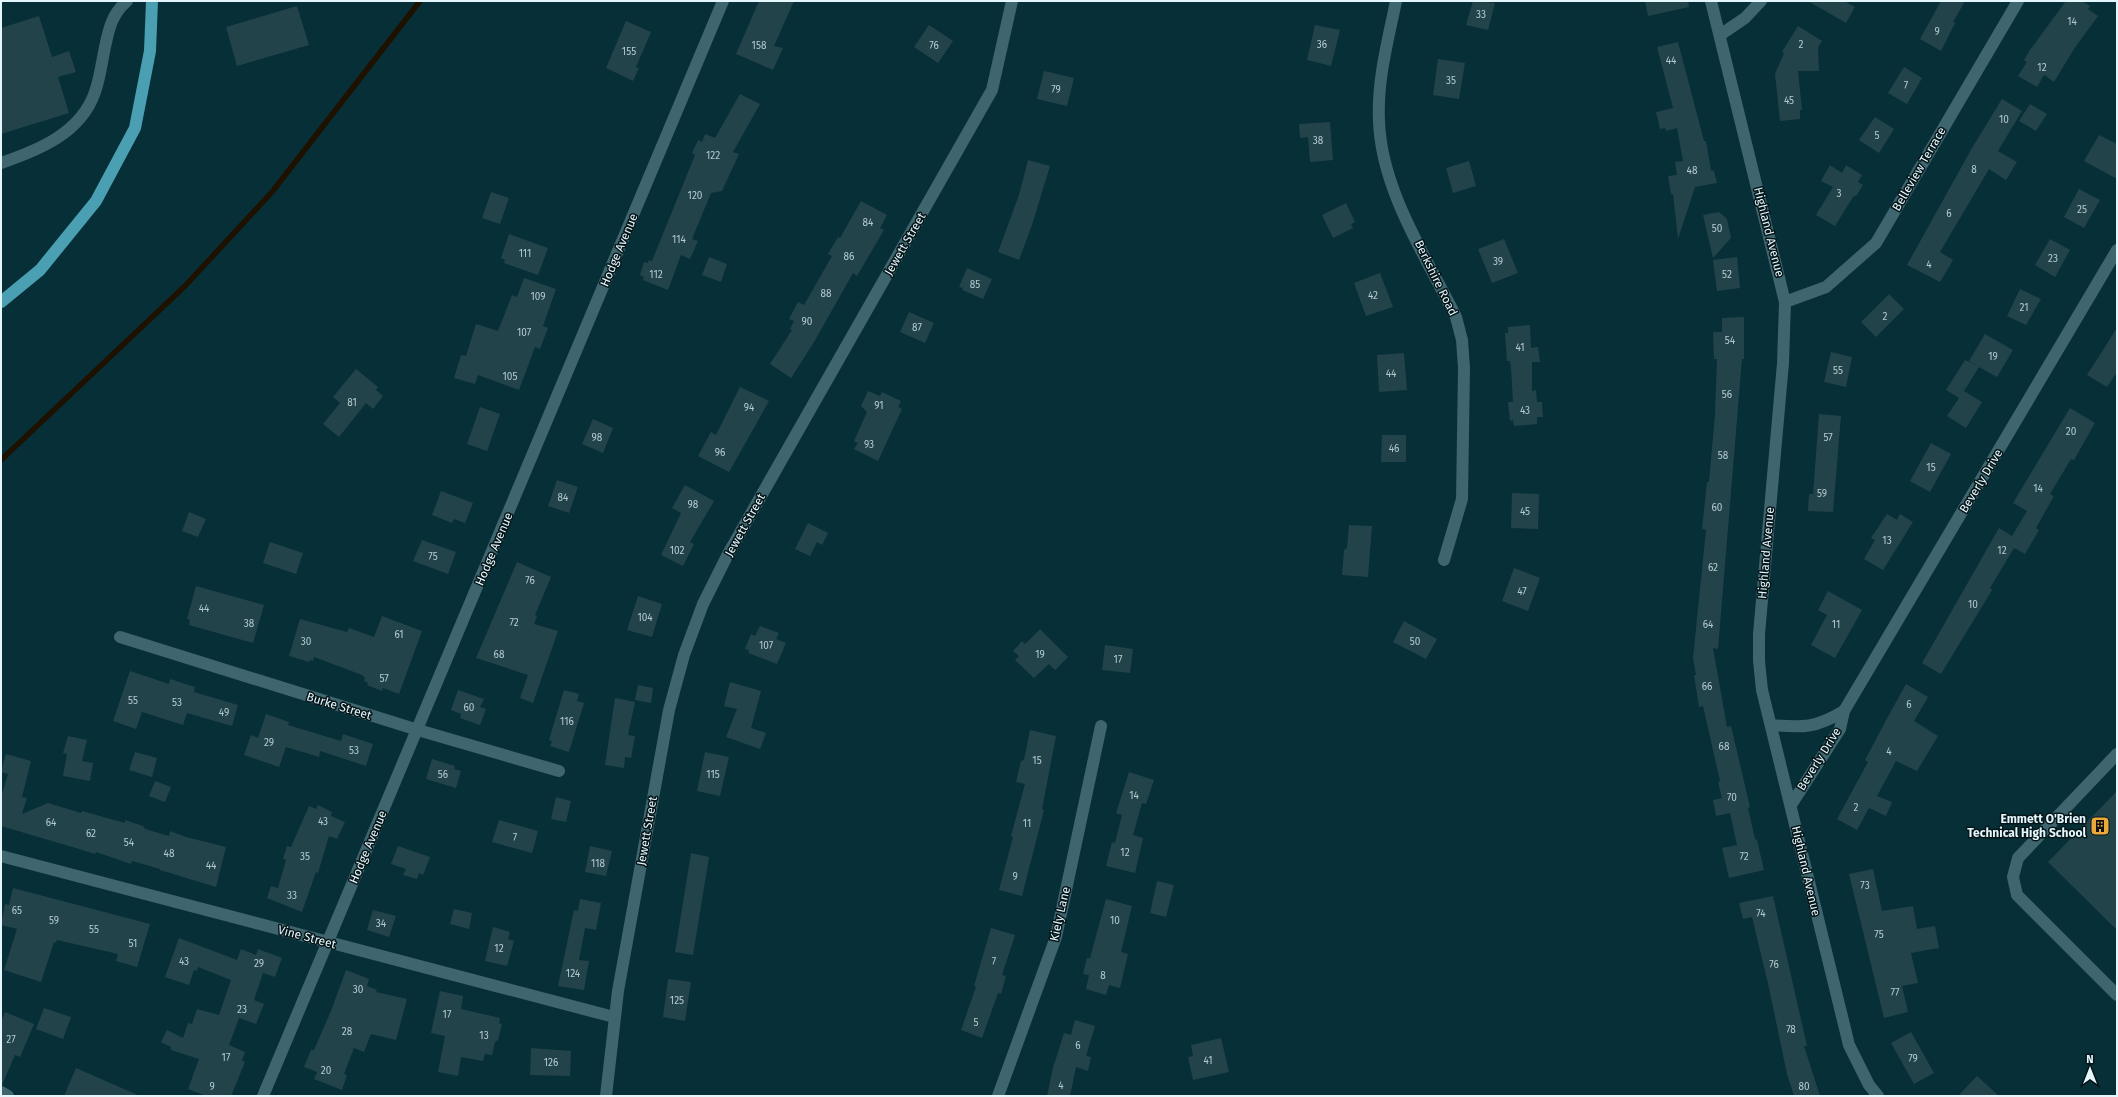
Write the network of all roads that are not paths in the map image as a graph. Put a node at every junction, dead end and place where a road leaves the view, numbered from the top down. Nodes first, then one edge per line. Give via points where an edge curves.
1 (127, 1) edge
2 (152, 1) edge
3 (723, 1) edge
4 (1012, 1) edge
5 (1396, 1) edge
6 (1711, 1) edge
7 (1761, 1) edge
8 (2018, 1) edge
9 (1720, 35) junction
10 (1, 163) edge
11 (2117, 250) edge
12 (1, 302) edge
13 (1785, 302) junction
14 (1444, 560) dead end
15 (120, 637) dead end
16 (1844, 711) junction
17 (1770, 725) junction
18 (1101, 726) dead end
19 (418, 730) junction
20 (2117, 754) edge
21 (559, 771) dead end
22 (1791, 805) junction
23 (1, 856) edge
24 (327, 942) junction
25 (2117, 995) edge
26 (614, 1017) junction
27 (1, 1092) edge
28 (8, 1096) edge
29 (263, 1096) edge
30 (606, 1096) edge
31 (998, 1096) edge
32 (1878, 1096) edge

1 - 10 street via 118,8 111,20 95,92 81,117 60,137 29,153
2 - 12 main road via 150,51 135,128 96,201 40,270
3 - 19 street, Hodge Avenue
4 - 26 street, Jewett Street via 992,90 728,554 703,604 684,655 669,710
5 - 14 street, Berkshire Road via 1380,82 1379,122 1382,146 1389,181 1456,317 1462,340 1462,499
6 - 9 street, Highland Avenue
7 - 9 street via 1745,18
8 - 13 street, Belleview Terrace via 1876,244 1826,287
9 - 13 street, Highland Avenue
11 - 16 street, Beverly Drive
13 - 17 street, Highland Avenue via 1783,363 1759,634 1762,690
15 - 19 street, Burke Street
16 - 17 street, Beverly Drive via 1813,726
16 - 22 street, Beverly Drive via 1840,729
17 - 22 street, Highland Avenue
18 - 31 street, Kiely Lane via 1056,937
19 - 21 street, Burke Street
19 - 24 street, Hodge Avenue
20 - 25 street via 2018,858 2012,877 2017,895
22 - 32 street, Highland Avenue via 1849,1045 1865,1079
23 - 24 street, Vine Street
24 - 26 street, Vine Street
24 - 29 street, Hodge Avenue
26 - 30 street, Jewett Street
27 - 28 street

